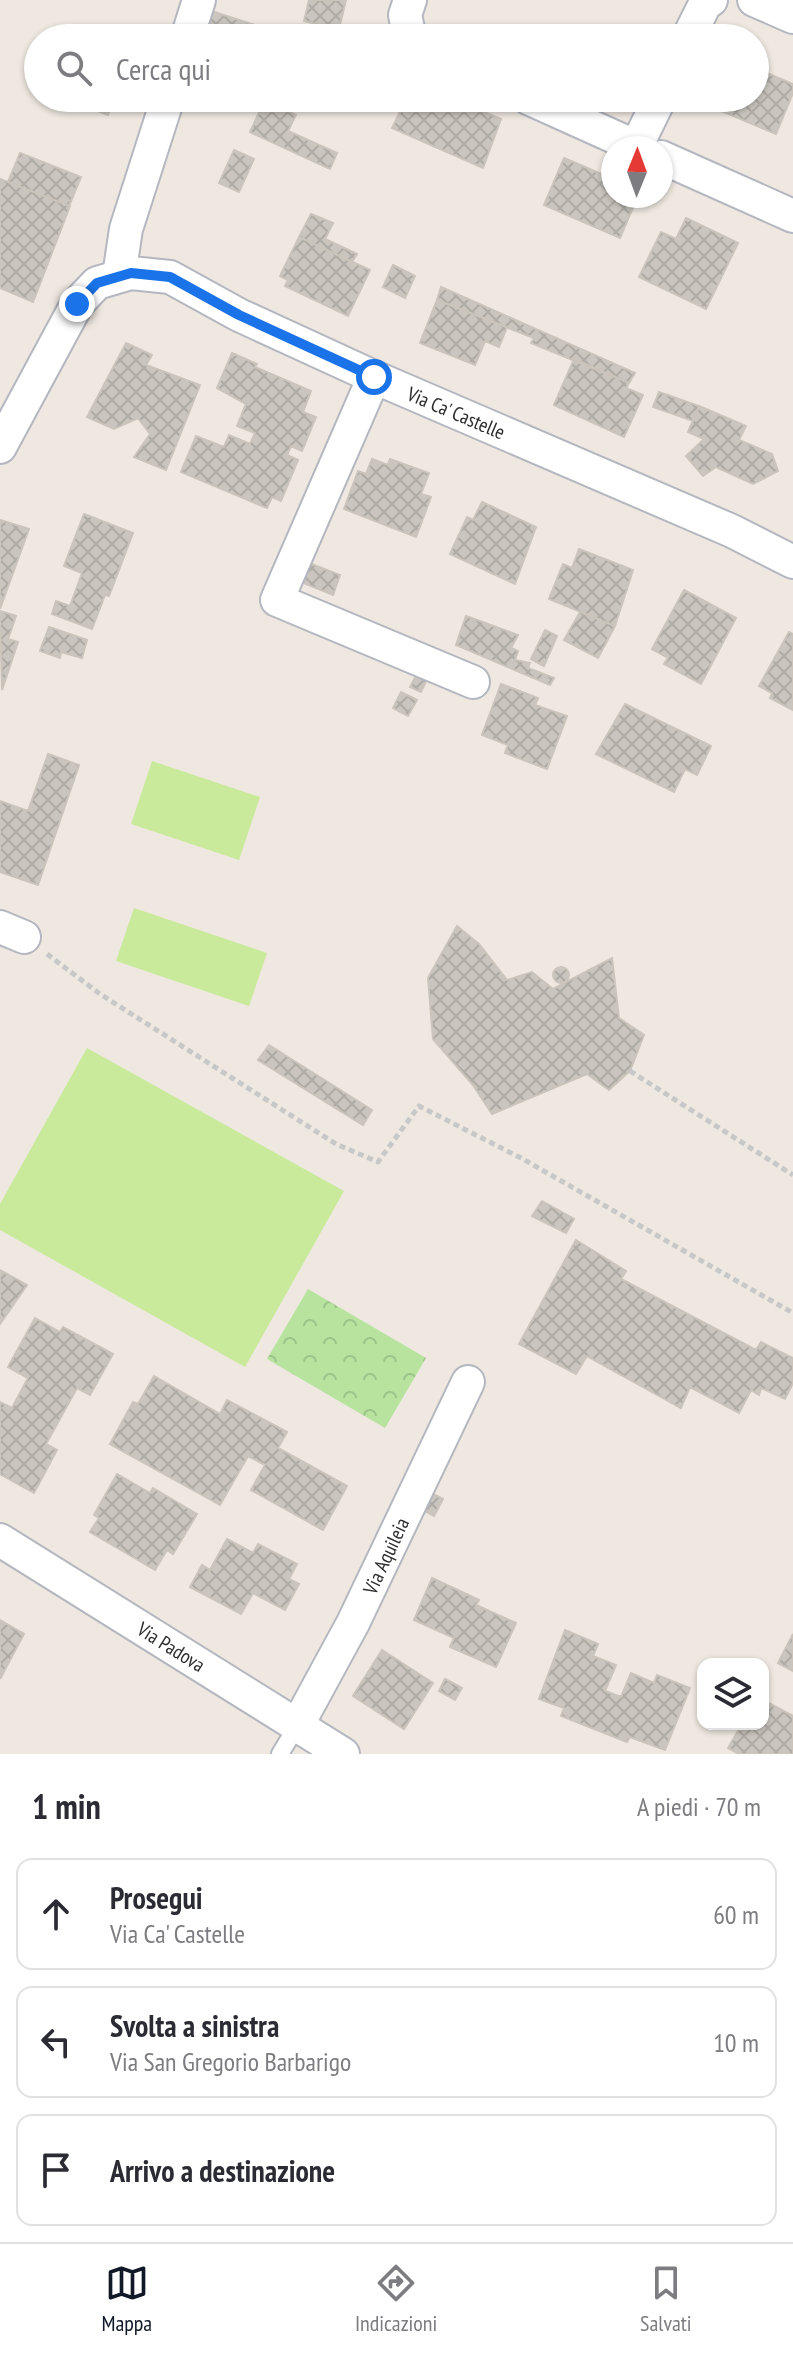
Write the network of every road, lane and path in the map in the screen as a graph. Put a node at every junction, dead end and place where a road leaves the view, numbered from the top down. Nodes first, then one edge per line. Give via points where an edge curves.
1 (199, 0) edge
2 (410, 0) edge
3 (711, 0) edge
4 (754, 0) edge
5 (793, 17) edge
6 (191, 24) edge
7 (407, 24) edge
8 (695, 24) edge
9 (164, 112) edge
10 (559, 112) edge
11 (656, 112) edge
12 (612, 136) edge
13 (649, 136) edge
14 (673, 163) edge
15 (793, 216) edge
16 (119, 276) junction
17 (374, 377) junction
18 (0, 447) edge
19 (793, 562) edge
20 (473, 682) dead end
21 (12, 932) edge
22 (630, 1071) dead end
23 (793, 1175) edge
24 (793, 1313) edge
25 (468, 1382) dead end
26 (0, 1540) edge
27 (297, 1726) junction
28 (280, 1754) edge
29 (343, 1754) edge

1 - 6 street
2 - 7 street
3 - 8 street
4 - 5 street
9 - 16 street via 126,229
10 - 12 street
11 - 13 street
14 - 15 street
16 - 17 street, Via Ca' Castelle via 170,277
16 - 18 street via 97,283 77,304
17 - 19 street, Via Ca' Castelle
17 - 20 street via 277,600
21 - 24 path via 336,1144 378,1162 419,1106
22 - 23 path
25 - 27 street, Via Aquileia via 353,1623
26 - 27 street, Via Padova
27 - 28 lane
27 - 29 street, Via Padova

